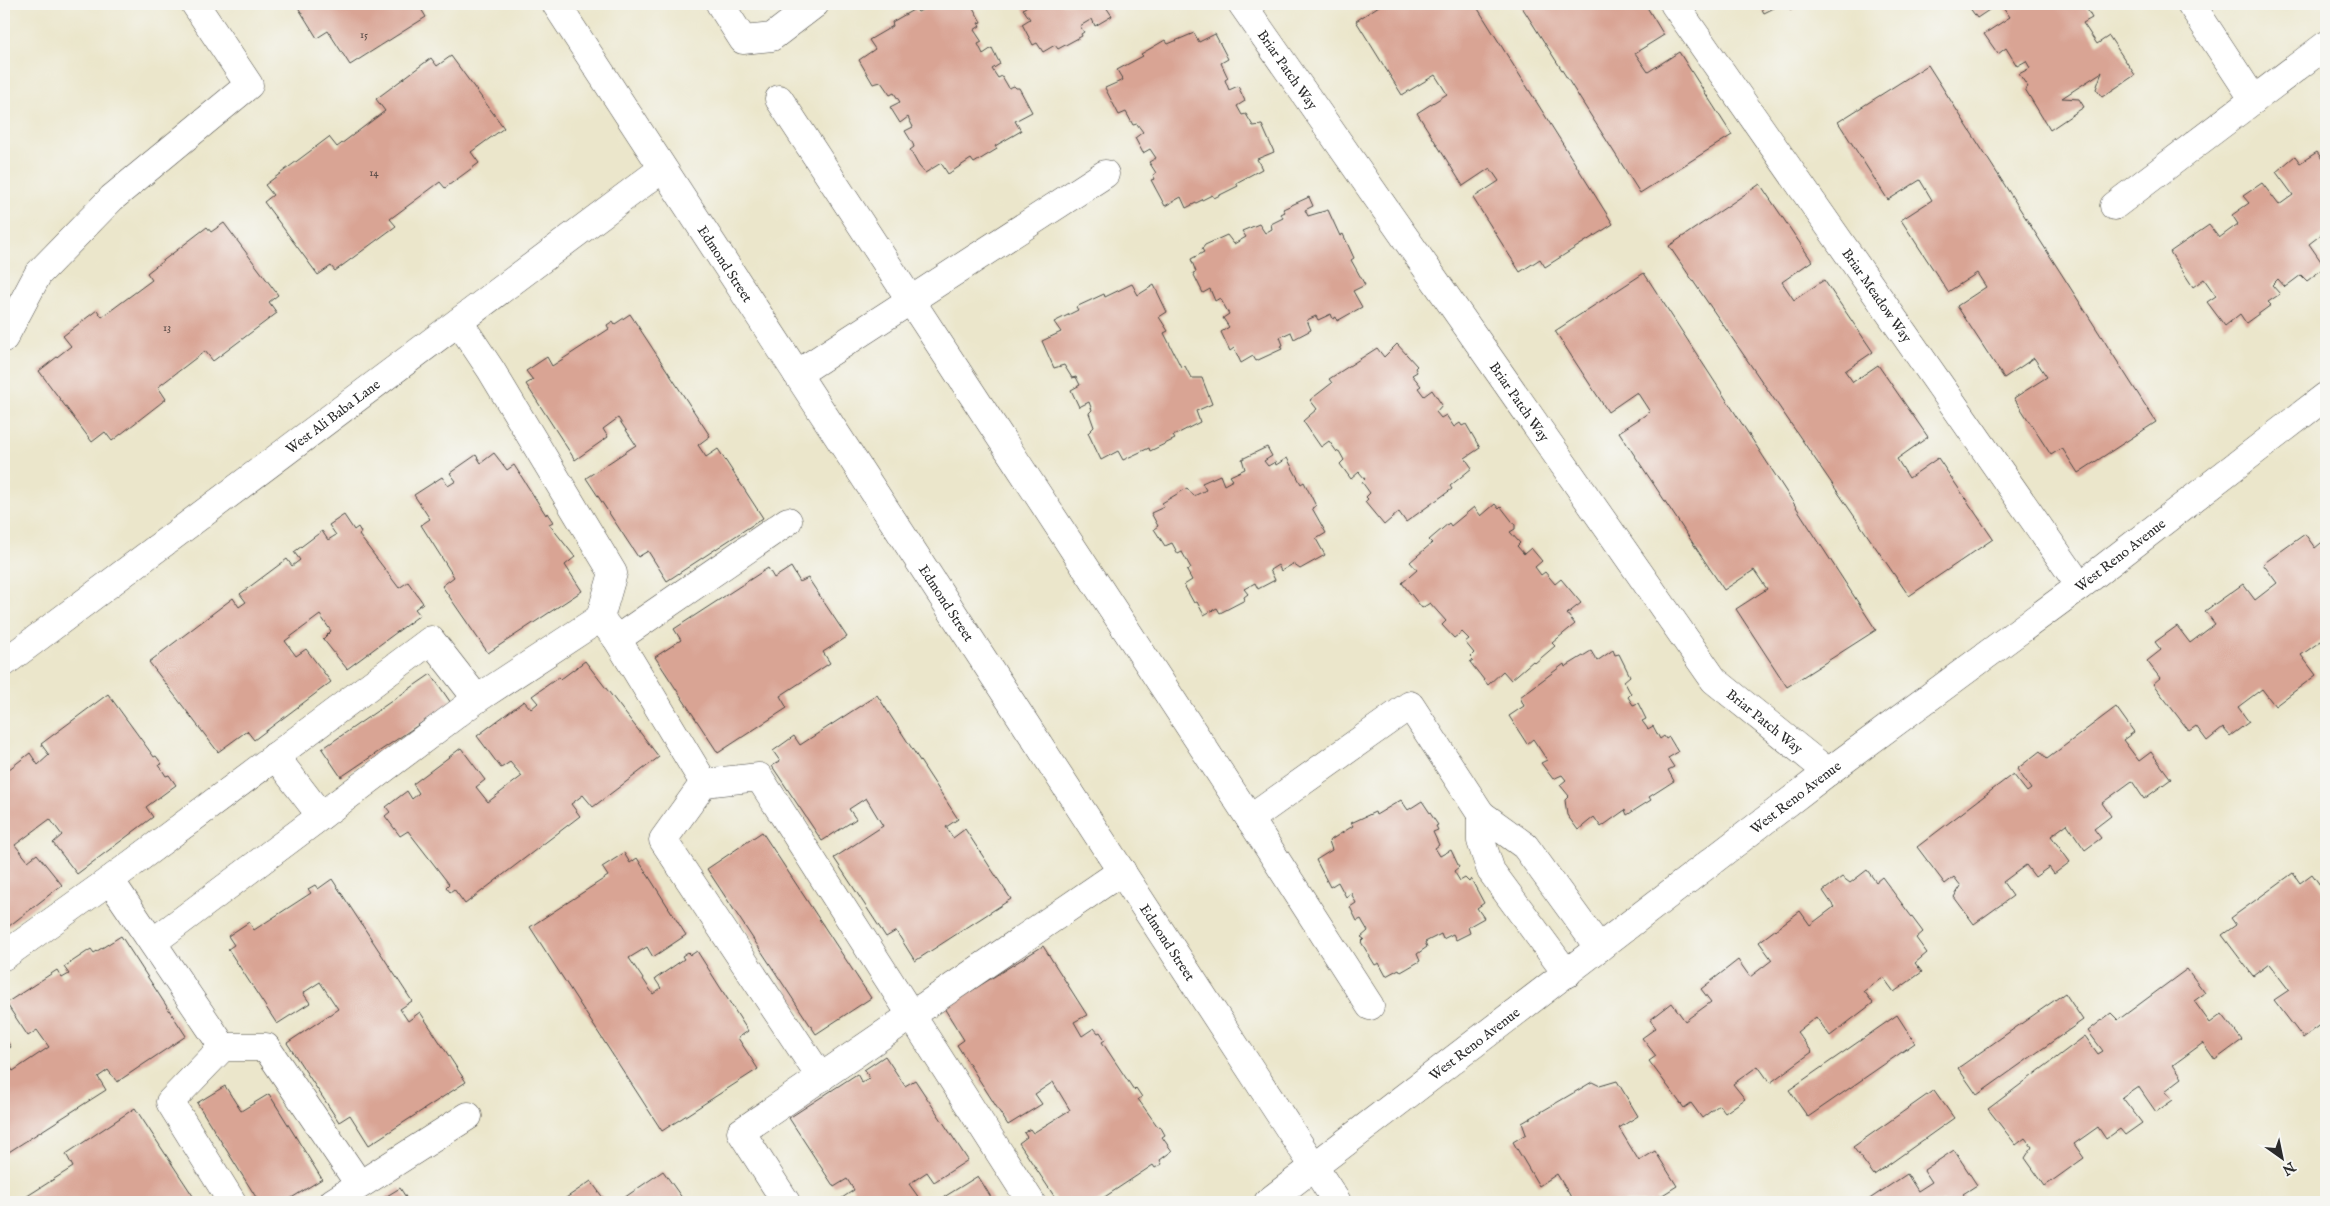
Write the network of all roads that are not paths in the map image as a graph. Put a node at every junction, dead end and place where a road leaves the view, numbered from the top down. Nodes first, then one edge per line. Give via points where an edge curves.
1 (195, 4) edge
2 (556, 4) edge
3 (720, 4) edge
4 (815, 4) edge
5 (1242, 4) edge
6 (1674, 4) edge
7 (2191, 4) edge
8 (2326, 45) edge
9 (779, 99) dead end
10 (2254, 100) junction
11 (662, 169) junction
12 (1105, 174) dead end
13 (2114, 206) dead end
14 (911, 301) junction
15 (459, 322) junction
16 (4, 338) edge
17 (797, 374) junction
18 (2326, 396) edge
19 (788, 521) dead end
20 (2080, 586) junction
21 (600, 618) junction
22 (617, 639) junction
23 (4, 663) edge
24 (477, 699) junction
25 (275, 756) junction
26 (1828, 772) junction
27 (704, 783) junction
28 (1481, 814) junction
29 (321, 816) junction
30 (1250, 819) junction
31 (1122, 872) junction
32 (110, 880) junction
33 (153, 942) junction
34 (1600, 948) junction
35 (4, 956) edge
36 (1566, 974) junction
37 (1370, 1006) dead end
38 (911, 1016) junction
39 (223, 1047) junction
40 (821, 1078) junction
41 (468, 1116) dead end
42 (1315, 1167) junction
43 (359, 1184) junction
44 (232, 1202) edge
45 (333, 1202) edge
46 (786, 1202) edge
47 (1031, 1202) edge
48 (1268, 1202) edge
49 (1337, 1202) edge

1 - 16 street via 249,85 112,198 38,274
2 - 11 street, Edmond Street
3 - 4 street via 743,40 772,37
5 - 26 street, Briar Patch Way via 1714,680
6 - 20 street, Briar Meadow Way
7 - 10 street
8 - 10 street
9 - 14 street
10 - 13 street
11 - 15 street, West Ali Baba Lane
11 - 17 street, Edmond Street
12 - 14 street
14 - 17 street
14 - 30 street
15 - 21 street via 613,573
15 - 23 street, West Ali Baba Lane
17 - 31 street, Edmond Street
18 - 20 street, West Reno Avenue
19 - 22 street
20 - 26 street, West Reno Avenue
21 - 22 street
21 - 24 street
22 - 27 street
24 - 25 street via 431,640
24 - 29 street
25 - 29 street
25 - 32 street
26 - 34 street, West Reno Avenue
27 - 38 street via 759,777
27 - 40 street via 663,840
28 - 30 street via 1410,705
28 - 34 street via 1525,846
28 - 36 street via 1481,841 1491,871
29 - 33 street
30 - 37 street
31 - 38 street
31 - 42 street, Edmond Street
32 - 33 street
32 - 35 street
33 - 39 street
34 - 36 street, West Reno Avenue
36 - 42 street, West Reno Avenue
38 - 40 street
38 - 47 street
39 - 43 street via 266,1047
39 - 44 street via 170,1102
40 - 46 street via 741,1132
41 - 43 street
42 - 48 street, West Reno Avenue
42 - 49 street, Edmond Street
43 - 45 street

